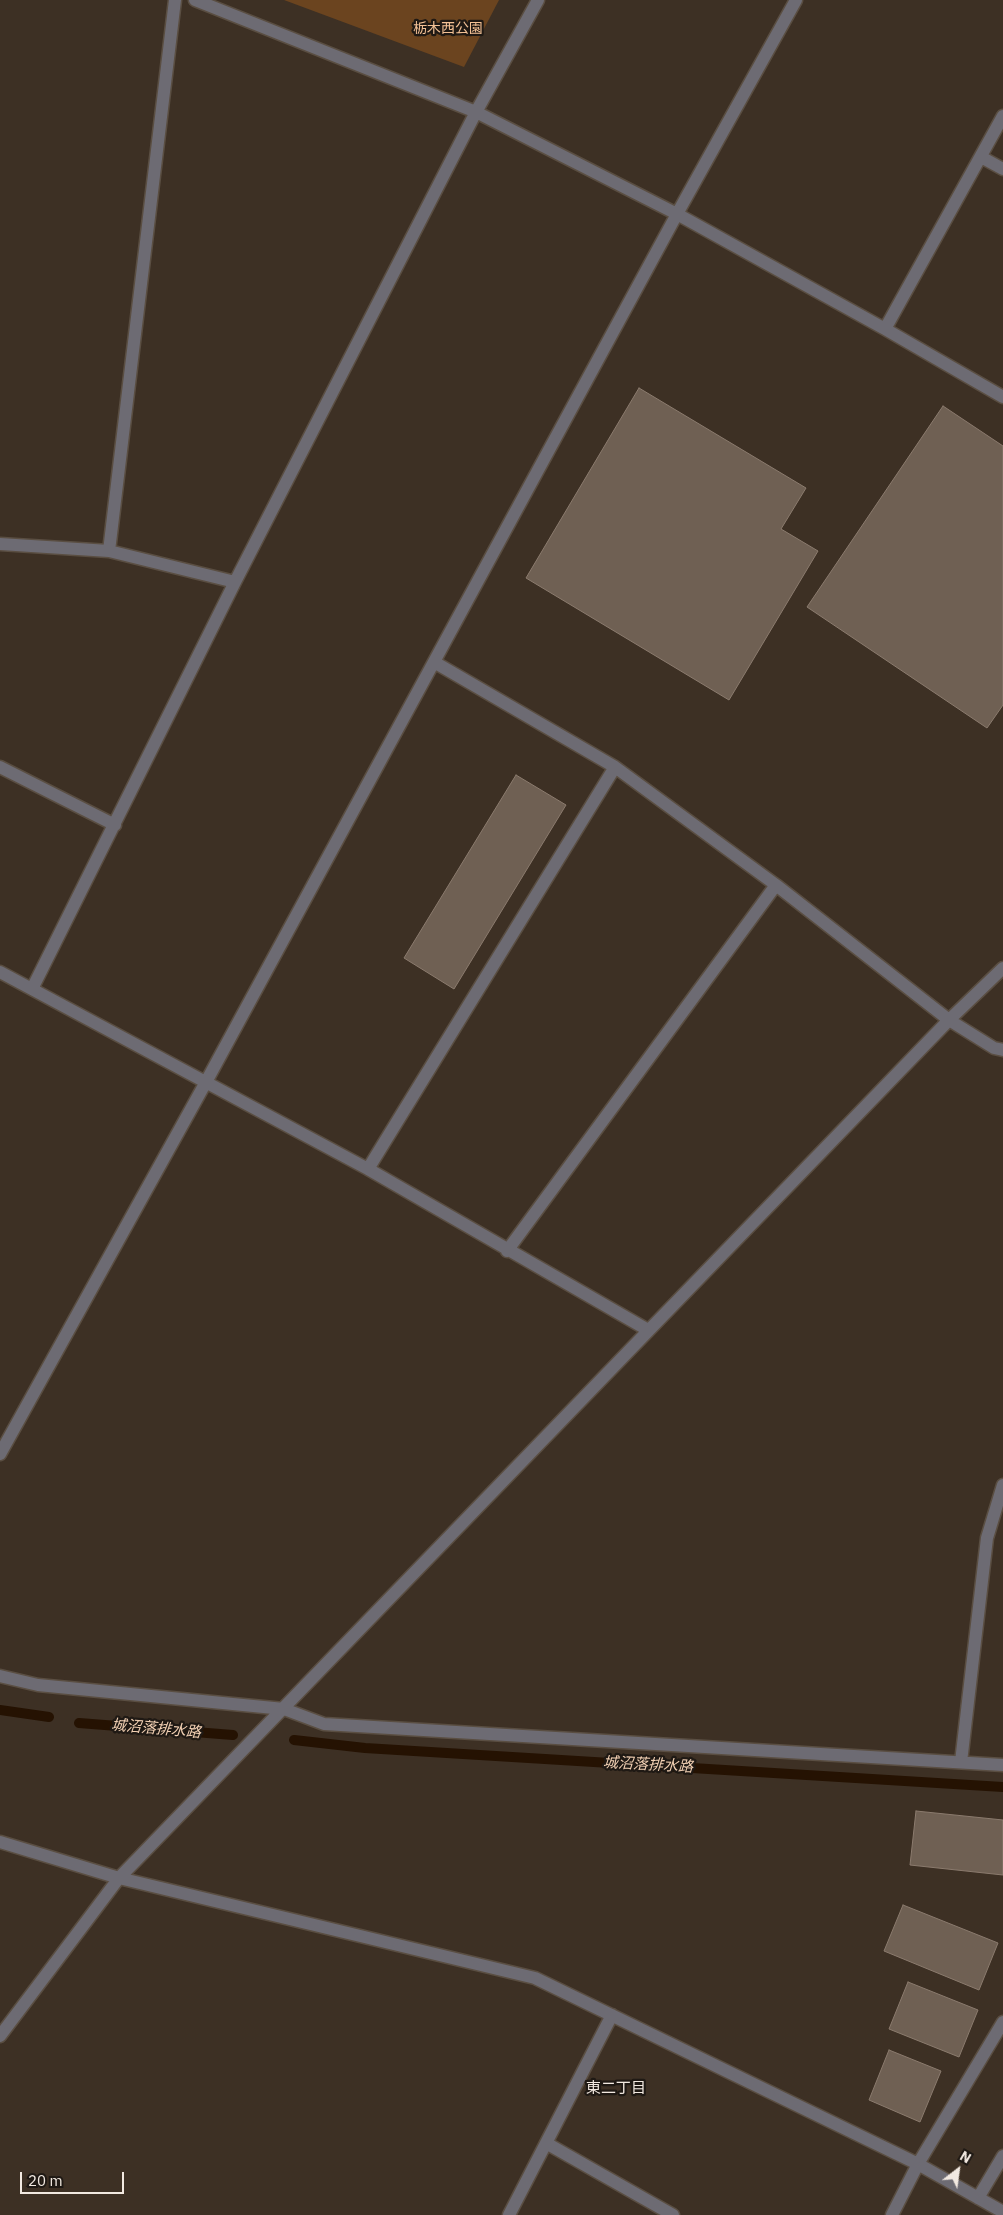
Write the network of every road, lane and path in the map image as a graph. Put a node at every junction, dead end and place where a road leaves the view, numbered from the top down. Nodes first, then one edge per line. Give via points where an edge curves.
1 (175, 0) edge
2 (195, 0) edge
3 (538, 0) edge
4 (796, 0) edge
5 (476, 112) junction
6 (1003, 116) edge
7 (981, 156) junction
8 (1003, 169) edge
9 (677, 214) junction
10 (885, 329) junction
11 (1003, 397) edge
12 (0, 544) edge
13 (109, 551) junction
14 (235, 582) junction
15 (434, 662) junction
16 (0, 767) edge
17 (615, 767) junction
18 (115, 825) junction
19 (776, 885) junction
20 (1003, 968) edge
21 (0, 972) edge
22 (32, 990) junction
23 (949, 1020) junction
24 (1003, 1050) edge
25 (206, 1082) junction
26 (368, 1169) junction
27 (507, 1251) junction
28 (648, 1330) junction
29 (0, 1454) edge
30 (1003, 1485) edge
31 (0, 1676) edge
32 (284, 1709) junction
33 (961, 1762) junction
34 (1003, 1765) edge
35 (0, 1842) edge
36 (119, 1878) junction
37 (612, 2016) junction
38 (1003, 2022) edge
39 (0, 2036) edge
40 (546, 2143) junction
41 (1003, 2156) edge
42 (918, 2164) junction
43 (978, 2198) junction
44 (1003, 2212) edge
45 (509, 2215) edge
46 (673, 2215) edge
47 (892, 2215) edge

1 - 13 street
2 - 5 street
3 - 5 street
4 - 9 street
5 - 9 street
5 - 14 street
6 - 7 street
7 - 8 street
7 - 10 street
9 - 10 street
9 - 15 street
10 - 11 street
12 - 13 street
13 - 14 street
14 - 18 street
15 - 17 street
15 - 25 street
16 - 18 street
17 - 19 street
17 - 26 street
18 - 22 street
19 - 23 street
19 - 27 street
20 - 23 street
21 - 22 street
22 - 25 street
23 - 24 street via 994,1048
23 - 28 street
25 - 26 street
25 - 29 street
26 - 27 street
27 - 28 street
28 - 32 street
30 - 33 street via 987,1538
31 - 32 street via 38,1684
32 - 33 street via 324,1724
32 - 36 street
33 - 34 street
35 - 36 street
36 - 37 street via 535,1978
36 - 39 street
37 - 40 street
37 - 42 street
38 - 42 street
40 - 45 street
40 - 46 street
41 - 43 street
42 - 43 street
42 - 47 street
43 - 44 street

